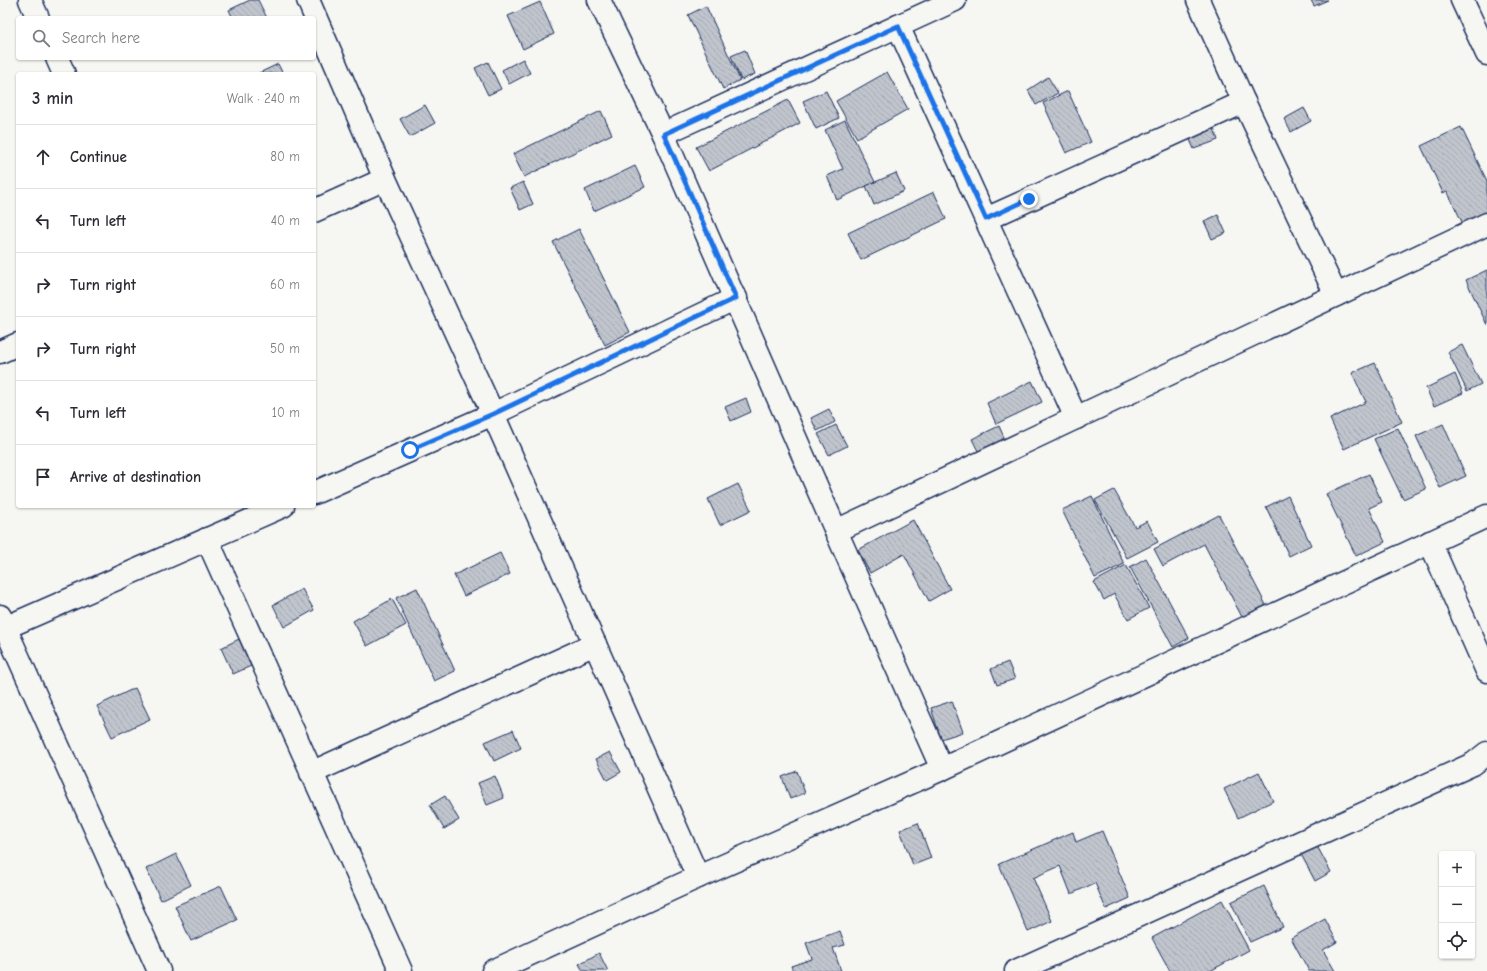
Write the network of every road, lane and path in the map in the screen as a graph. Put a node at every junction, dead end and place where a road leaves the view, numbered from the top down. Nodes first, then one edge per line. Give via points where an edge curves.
1 (30, 0) edge
2 (308, 0) edge
3 (599, 0) edge
4 (955, 0) edge
5 (1198, 0) edge
6 (1462, 0) edge
7 (37, 16) edge
8 (315, 16) edge
9 (316, 19) edge
10 (898, 26) junction
11 (1487, 54) edge
12 (58, 60) edge
13 (63, 72) edge
14 (1244, 102) junction
15 (664, 134) junction
16 (385, 180) junction
17 (316, 210) edge
18 (986, 219) junction
19 (1487, 224) edge
20 (1336, 295) junction
21 (736, 298) junction
22 (16, 345) edge
23 (0, 352) edge
24 (493, 414) junction
25 (1076, 418) junction
26 (316, 492) edge
27 (278, 508) edge
28 (1487, 516) edge
29 (836, 531) junction
30 (207, 539) junction
31 (1430, 542) junction
32 (2, 625) edge
33 (595, 644) junction
34 (1487, 671) edge
35 (1487, 753) edge
36 (942, 769) junction
37 (311, 773) junction
38 (698, 877) junction
39 (159, 971) edge
40 (401, 971) edge
41 (492, 971) edge
42 (1016, 971) edge

1 - 7 street
2 - 8 street
3 - 15 street
4 - 10 street
5 - 14 street
6 - 11 street
9 - 16 street
10 - 15 street
10 - 18 street
12 - 13 street
14 - 18 street
14 - 20 street
15 - 21 street
16 - 17 street
16 - 24 street
18 - 25 street
19 - 20 street
20 - 25 street
21 - 24 street
21 - 29 street
22 - 23 street
24 - 26 street
24 - 33 street
25 - 29 street
27 - 30 street
28 - 31 street
29 - 36 street
30 - 32 street
30 - 37 street
31 - 34 street
31 - 36 street
32 - 39 street
33 - 37 street
33 - 38 street
35 - 42 street via 1473,764
36 - 38 street
37 - 40 street
38 - 41 street

